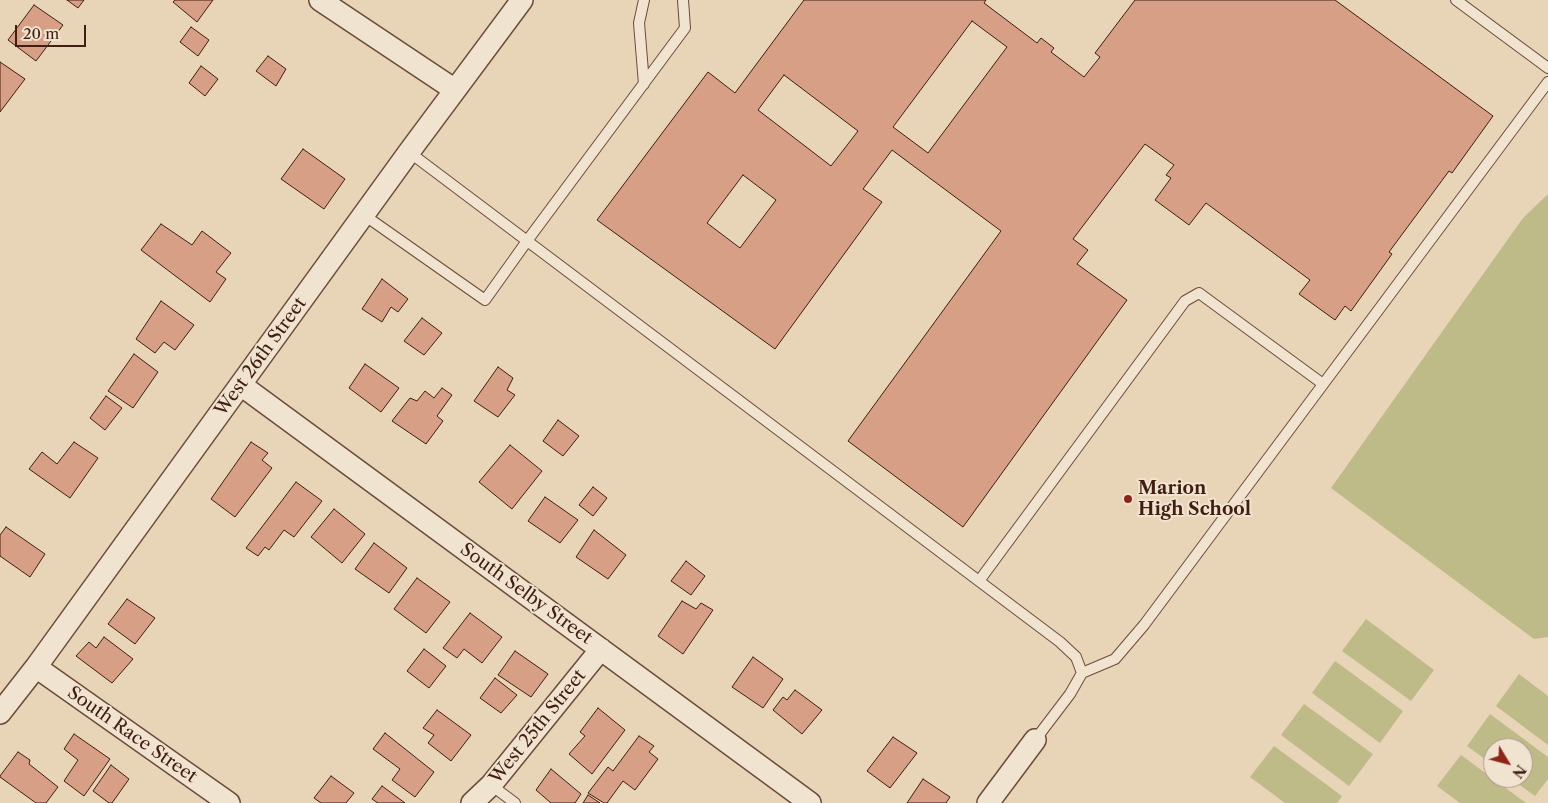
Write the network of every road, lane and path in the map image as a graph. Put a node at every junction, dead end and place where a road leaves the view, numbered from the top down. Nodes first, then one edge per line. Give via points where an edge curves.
1 (320, 0) edge
2 (522, 0) edge
3 (644, 0) edge
4 (683, 0) edge
5 (1456, 0) edge
6 (1548, 68) edge
7 (1548, 82) edge
8 (644, 84) junction
9 (455, 90) junction
10 (409, 152) junction
11 (364, 215) junction
12 (528, 241) junction
13 (1323, 384) junction
14 (241, 385) junction
15 (979, 581) junction
16 (601, 649) junction
17 (36, 667) junction
18 (1082, 673) junction
19 (0, 713) edge
20 (1035, 740) joint
21 (491, 785) junction
22 (229, 803) edge
23 (472, 803) edge
24 (515, 803) edge
25 (810, 803) edge
26 (988, 803) edge

1 - 9 street
2 - 9 street, West 26th Street
3 - 8 lane via 639,23
4 - 8 lane via 685,28
5 - 6 lane
7 - 13 lane
8 - 12 lane
9 - 10 street, West 26th Street
10 - 11 street, West 26th Street
10 - 12 lane
11 - 12 lane via 485,300
11 - 14 street, West 26th Street
12 - 15 lane
13 - 15 lane via 1199,293 1185,301
13 - 18 lane via 1144,626 1115,659
14 - 16 street, South Selby Street
14 - 17 street, West 26th Street
15 - 18 lane via 1060,642 1076,658
16 - 21 street, West 25th Street
16 - 25 street, South Selby Street
17 - 19 street, West 26th Street
17 - 22 street, South Race Street
18 - 20 lane
20 - 26 street
21 - 23 street, West 25th Street
21 - 24 lane

